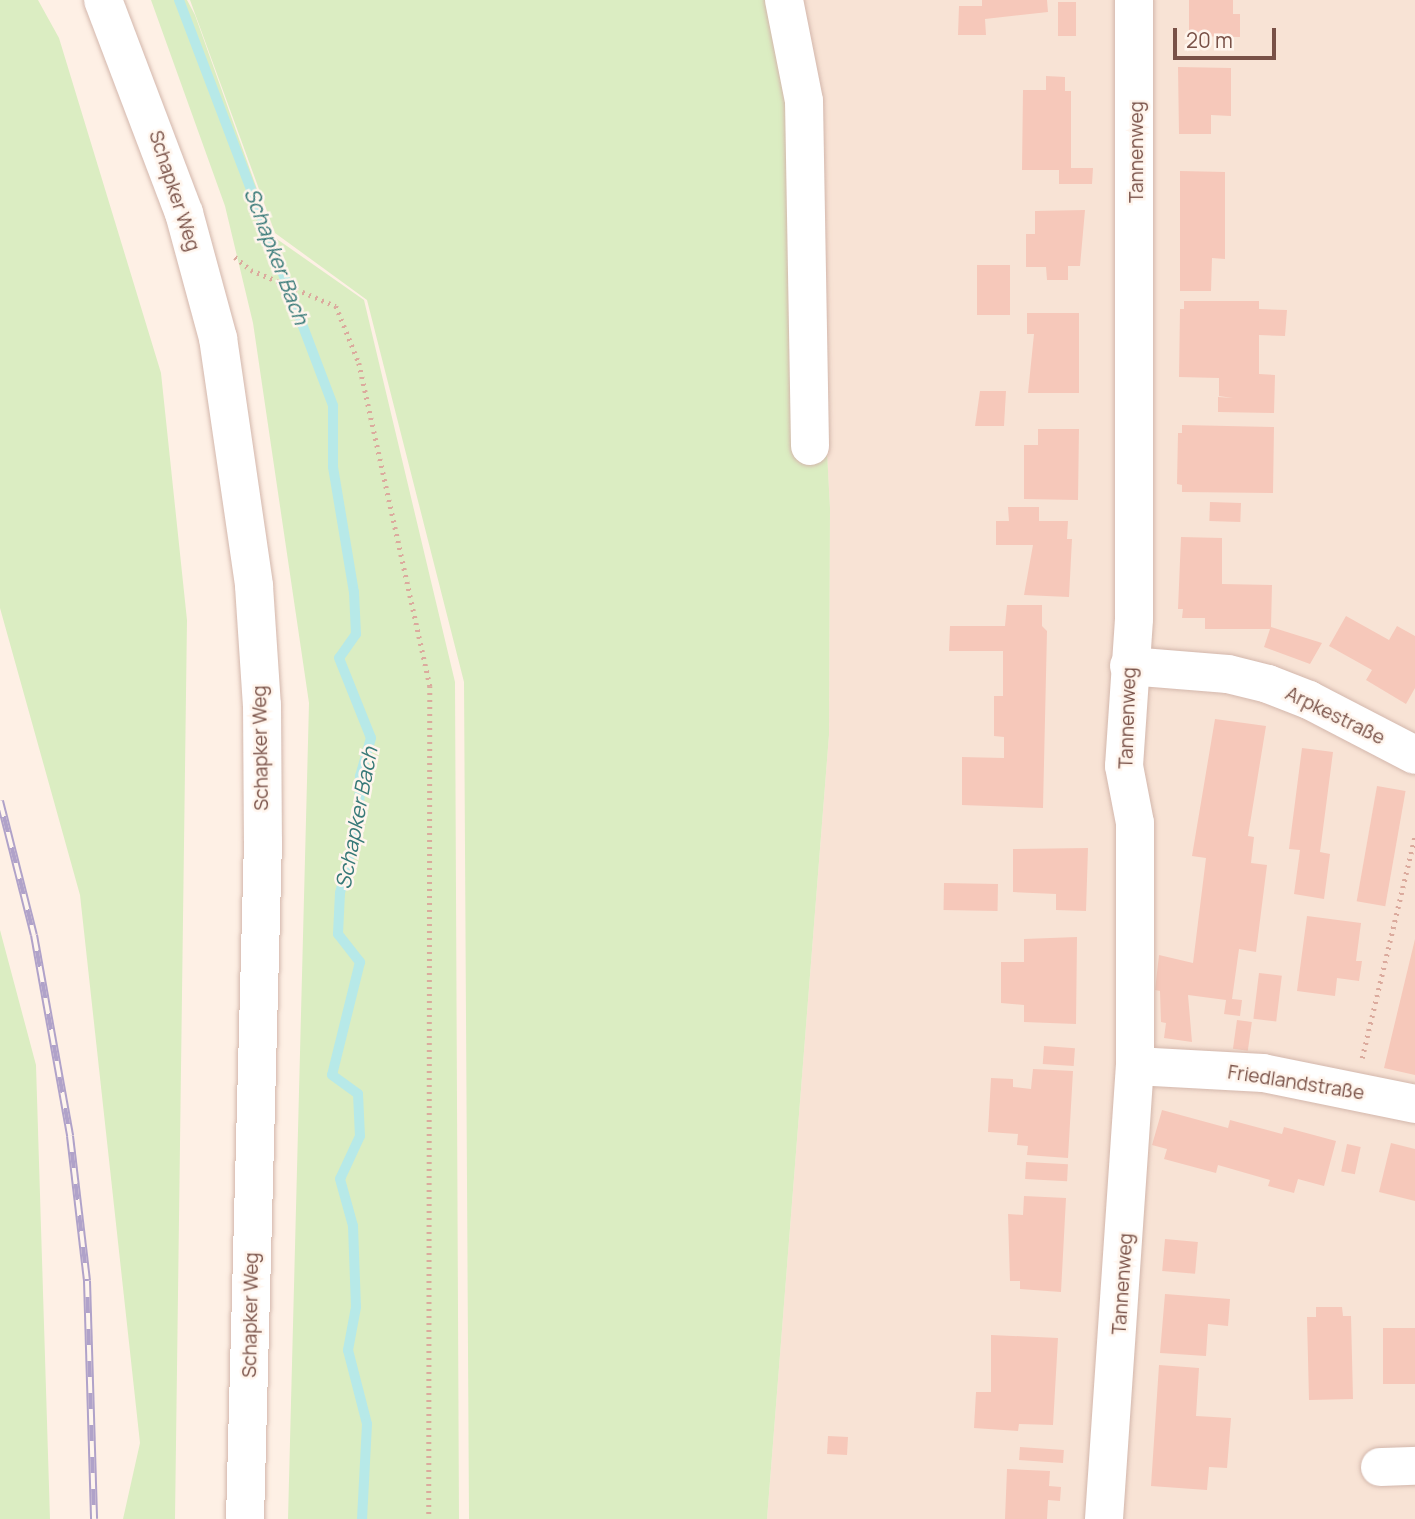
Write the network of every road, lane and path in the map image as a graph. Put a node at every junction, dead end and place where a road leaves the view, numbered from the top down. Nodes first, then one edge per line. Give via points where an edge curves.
1 (103, 0) edge
2 (784, 0) edge
3 (1134, 0) edge
4 (251, 270) dead end
5 (810, 446) dead end
6 (1129, 666) junction
7 (1415, 755) edge
8 (1415, 835) edge
9 (1135, 1066) junction
10 (1354, 1090) junction
11 (1415, 1104) edge
12 (245, 1519) edge
13 (429, 1519) edge
14 (1104, 1519) edge

1 - 12 street, Schapker Weg via 184,213 218,338 254,586 262,705 262,841
2 - 5 street via 804,102
3 - 6 street, Tannenweg via 1137,314
4 - 13 path via 335,306 359,363 430,686
6 - 7 street, Arpkestraße via 1228,674 1268,684
6 - 9 street, Tannenweg via 1124,765 1135,822
8 - 10 path
9 - 10 street, Friedlandstraße via 1264,1073
9 - 14 street, Tannenweg
10 - 11 street, Friedlandstraße

